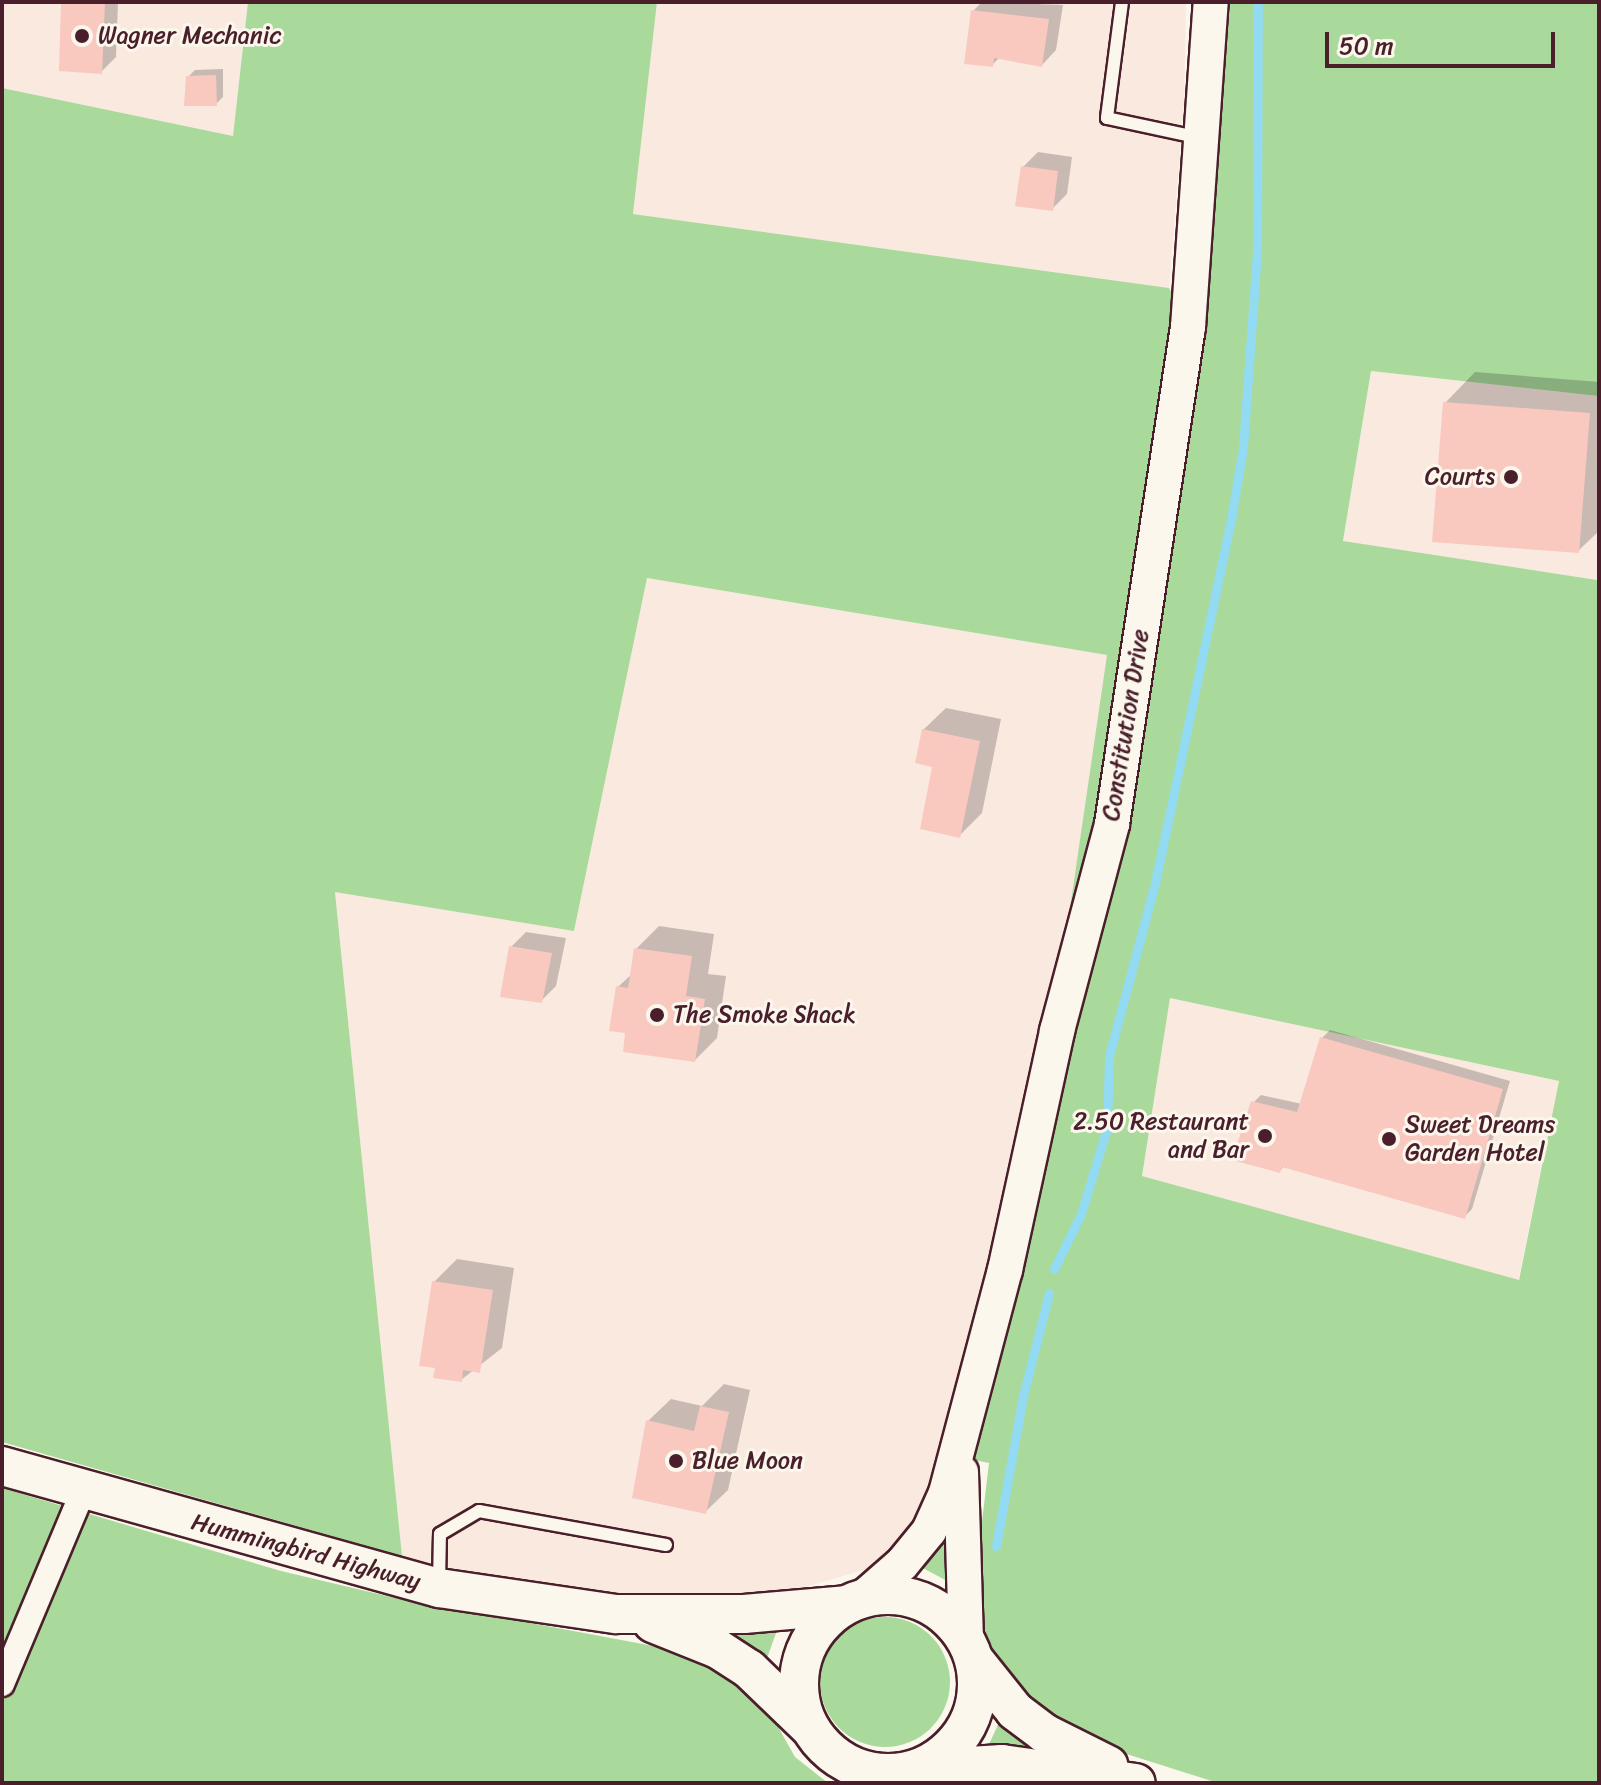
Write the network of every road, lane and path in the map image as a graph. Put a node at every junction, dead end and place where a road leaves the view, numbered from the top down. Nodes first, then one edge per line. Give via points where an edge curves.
1 (1122, 2) edge
2 (1211, 2) edge
3 (1204, 139) junction
4 (963, 1436) junction
5 (2, 1466) edge
6 (83, 1491) junction
7 (666, 1545) dead end
8 (439, 1588) junction
9 (855, 1601) junction
10 (616, 1614) junction
11 (970, 1650) junction
12 (2, 1684) edge
13 (811, 1729) junction
14 (912, 1769) junction
15 (1090, 1779) edge
16 (1136, 1783) edge
17 (1146, 1783) edge

1 - 3 lane via 1107,118
2 - 3 main road, Constitution Drive
3 - 4 main road, Constitution Drive via 1188,327 1112,824 1057,1031
4 - 9 main road, Constitution Drive via 929,1531 902,1564
4 - 11 main road, Constitution Drive via 960,1545
5 - 6 main road, Hummingbird Highway
6 - 8 main road, Hummingbird Highway
6 - 12 street
7 - 8 lane via 479,1511 440,1534
8 - 10 main road, Hummingbird Highway
9 - 10 main road, Hummingbird Highway via 744,1614
9 - 11 main road via 893,1594 922,1601 947,1616
9 - 13 main road via 823,1623 804,1660 801,1702
10 - 13 main road, Hummingbird Highway via 718,1649 778,1692
11 - 14 main road via 975,1701 958,1739 937,1758
11 - 17 main road via 1015,1711 1044,1733
13 - 14 main road via 829,1751 854,1766 883,1773
14 - 15 main road via 1002,1764
15 - 16 main road

